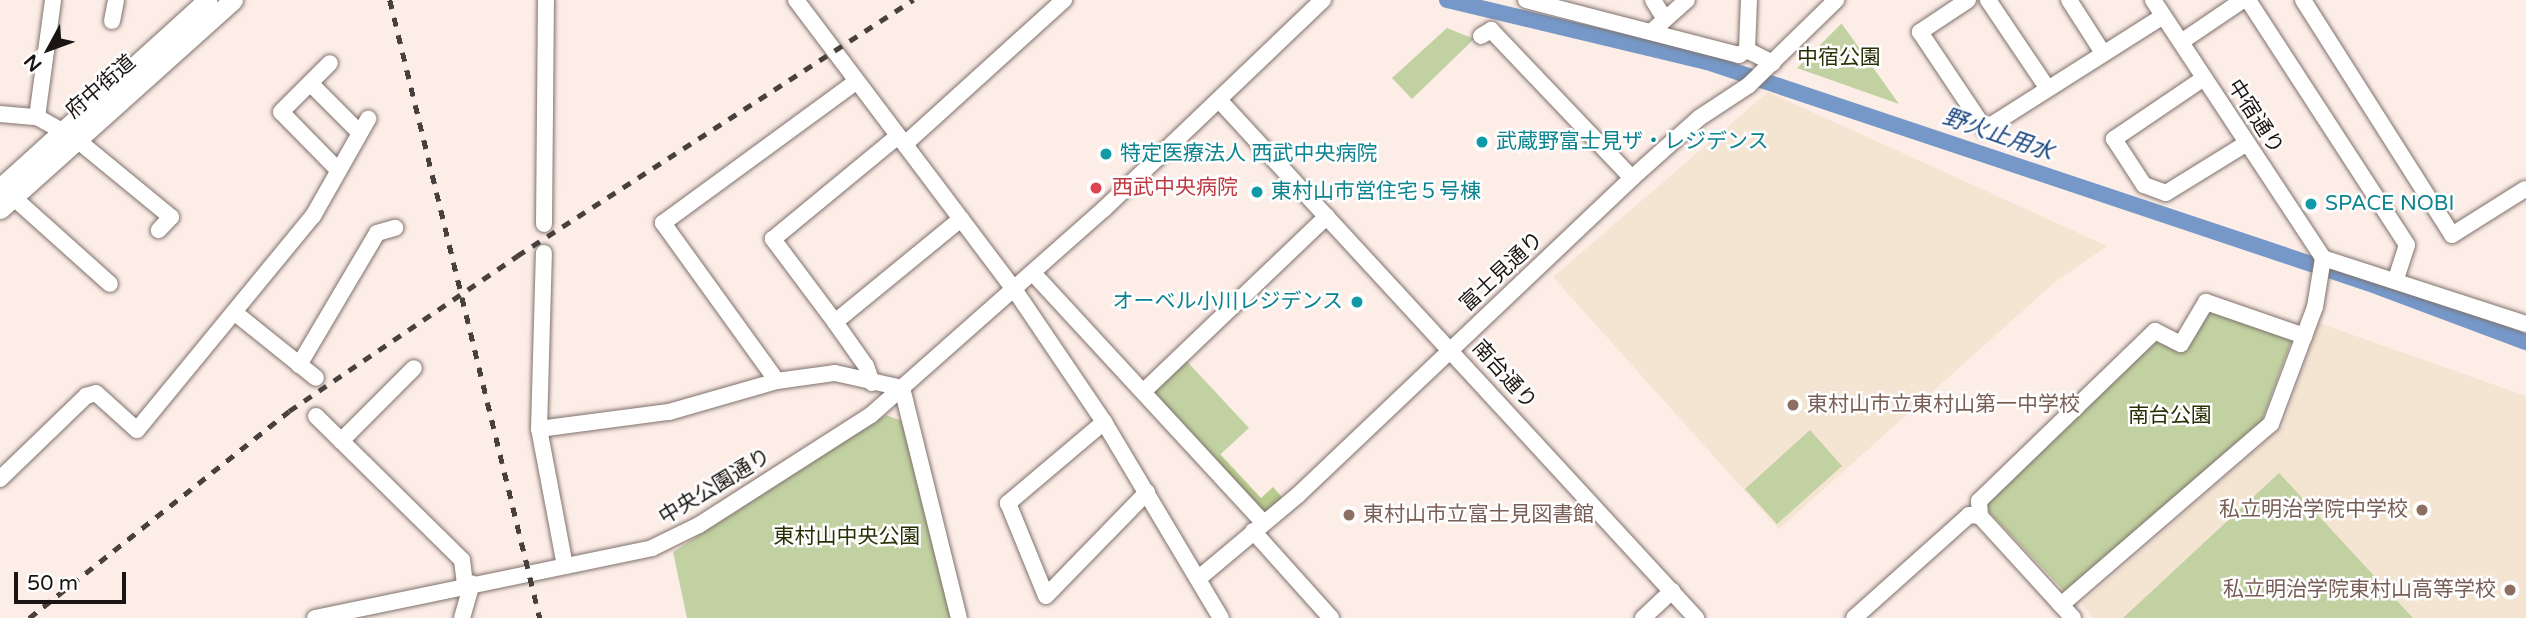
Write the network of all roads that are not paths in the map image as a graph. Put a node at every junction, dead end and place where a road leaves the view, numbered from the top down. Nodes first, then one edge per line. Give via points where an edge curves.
1 (53, 0) edge
2 (116, 0) edge
3 (207, 0) edge
4 (233, 0) edge
5 (546, 0) edge
6 (796, 0) edge
7 (1064, 0) edge
8 (1323, 0) edge
9 (1526, 0) edge
10 (1653, 0) edge
11 (1687, 0) edge
12 (1749, 0) edge
13 (1836, 0) edge
14 (1968, 0) edge
15 (1988, 0) edge
16 (2069, 0) edge
17 (2153, 0) edge
18 (2246, 0) edge
19 (2303, 0) edge
20 (2163, 16) junction
21 (1665, 19) junction
22 (112, 21) dead end
23 (1651, 32) junction
24 (1481, 36) dead end
25 (2180, 42) junction
26 (1747, 50) junction
27 (2104, 54) junction
28 (330, 63) dead end
29 (1770, 67) junction
30 (2204, 78) junction
31 (857, 81) junction
32 (310, 83) junction
33 (2048, 89) junction
34 (1220, 101) junction
35 (0, 114) edge
36 (37, 117) junction
37 (68, 136) junction
38 (901, 140) junction
39 (2247, 144) junction
40 (338, 170) junction
41 (1632, 178) junction
42 (2525, 189) edge
43 (4, 198) edge
44 (1327, 216) junction
45 (961, 219) junction
46 (544, 224) dead end
47 (395, 228) dead end
48 (159, 230) dead end
49 (544, 253) dead end
50 (2322, 267) junction
51 (1033, 273) junction
52 (2396, 278) junction
53 (110, 284) dead end
54 (1014, 289) junction
55 (234, 312) junction
56 (835, 322) junction
57 (2526, 324) edge
58 (2304, 336) junction
59 (1452, 349) junction
60 (299, 365) junction
61 (414, 368) dead end
62 (316, 378) dead end
63 (777, 381) junction
64 (872, 383) junction
65 (902, 388) junction
66 (1144, 391) junction
67 (316, 416) dead end
68 (1104, 422) junction
69 (539, 429) junction
70 (341, 441) junction
71 (0, 479) edge
72 (1147, 492) junction
73 (1980, 516) junction
74 (1258, 526) junction
75 (565, 566) junction
76 (1199, 578) junction
77 (475, 582) junction
78 (1672, 591) junction
79 (2061, 605) junction
80 (315, 618) edge
81 (462, 618) edge
82 (959, 618) edge
83 (1221, 618) edge
84 (1331, 618) edge
85 (1643, 618) edge
86 (1696, 618) edge
87 (1854, 618) edge
88 (2073, 618) edge

1 - 36 street
2 - 22 street
3 - 37 main road, 府中街道
4 - 37 main road, 府中街道
5 - 46 street
6 - 31 street
7 - 38 street
8 - 34 street, 中央公園通り
9 - 23 street
10 - 21 street
11 - 21 street
12 - 26 street
13 - 29 street, 富士見通り
14 - 33 street via 1920,32 1985,129
15 - 33 street
16 - 27 street
17 - 20 street, 中宿通り
18 - 25 street
18 - 52 street via 2407,245
19 - 42 street via 2452,235
20 - 25 street, 中宿通り
20 - 27 street
21 - 23 street
23 - 26 street via 1739,55
24 - 41 street via 1491,30
25 - 30 street, 中宿通り
26 - 29 street
27 - 33 street
28 - 32 street
29 - 41 street, 富士見通り via 1699,117
30 - 39 street, 中宿通り
30 - 39 street via 2114,139 2144,185 2166,193
31 - 38 street
31 - 63 street via 663,223
32 - 40 street via 363,125
32 - 40 street via 281,112
34 - 44 street, 南台通り
34 - 51 street, 中央公園通り
35 - 36 street
36 - 37 street
37 - 43 main road, 府中街道
37 - 48 street via 170,217
38 - 45 street
38 - 56 street via 773,239
39 - 50 street, 中宿通り
40 - 55 street via 313,216
41 - 59 street, 富士見通り
43 - 53 street
44 - 59 street, 南台通り
44 - 66 street
45 - 54 street
45 - 56 street
47 - 60 street via 377,233
49 - 69 street
50 - 52 street
50 - 58 street
51 - 54 street, 中央公園通り
51 - 66 street
52 - 57 street
54 - 65 street, 中央公園通り
54 - 68 street
55 - 60 street
55 - 71 street via 138,430 96,393 86,396
56 - 64 street via 866,366
58 - 73 street via 2206,302 2181,344 2155,331 1979,501
58 - 79 street via 2271,424
59 - 74 street, 富士見通り
59 - 78 street, 南台通り
60 - 62 street
61 - 70 street
63 - 64 street via 835,373
63 - 69 street via 669,412
64 - 65 street
65 - 75 street, 中央公園通り via 871,415 698,524 652,548
65 - 82 street
66 - 74 street
67 - 70 street
68 - 72 street
68 - 72 street via 1008,503 1046,596
69 - 75 street
70 - 77 street via 462,560
72 - 76 street
73 - 79 street
73 - 87 street via 1969,515
74 - 76 street, 富士見通り
74 - 84 street
75 - 77 street, 中央公園通り
76 - 83 street
77 - 80 street, 中央公園通り
77 - 81 street
78 - 85 street
78 - 86 street, 南台通り
79 - 88 street

